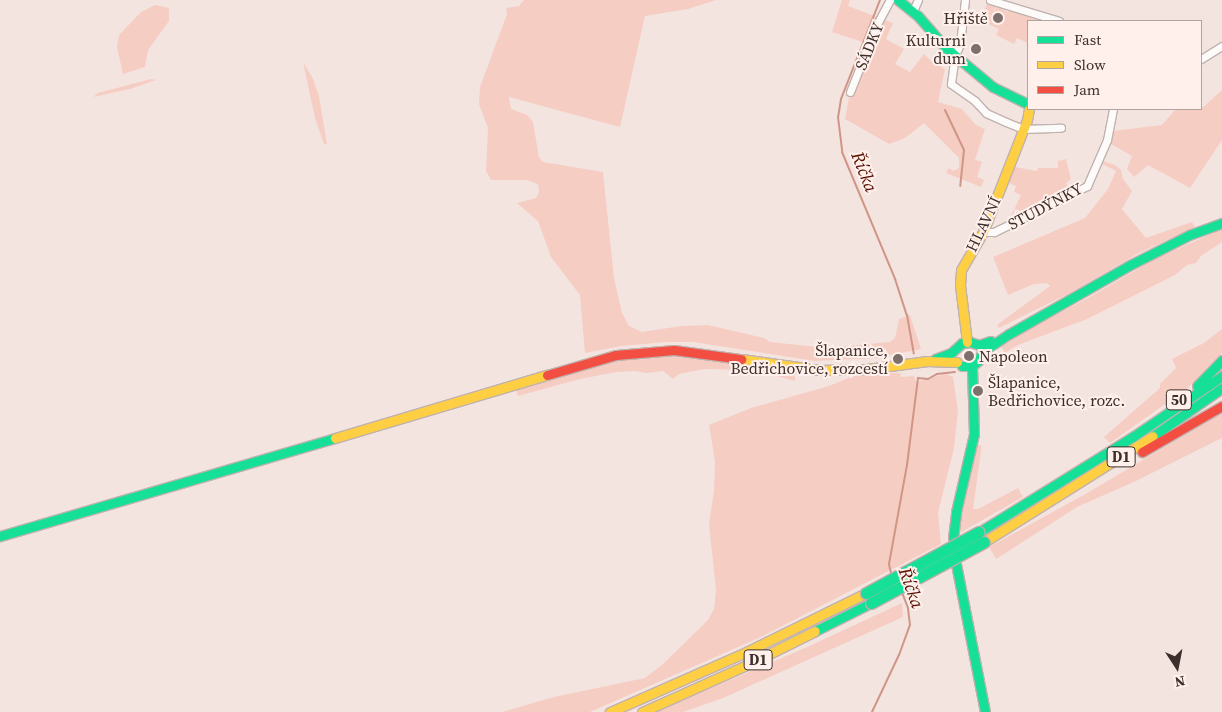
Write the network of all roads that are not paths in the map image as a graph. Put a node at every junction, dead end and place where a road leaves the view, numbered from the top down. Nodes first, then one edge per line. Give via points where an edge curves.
1 (890, 0) edge
2 (898, 0) edge
3 (918, 0) edge
4 (965, 0) edge
5 (990, 0) edge
6 (913, 11) junction
7 (1056, 20) edge
8 (1222, 46) edge
9 (955, 55) junction
10 (1202, 58) edge
11 (850, 92) dead end
12 (1027, 104) edge
13 (1028, 110) edge
14 (1113, 110) edge
15 (1023, 128) junction
16 (1061, 128) dead end
17 (1222, 222) edge
18 (983, 232) junction
19 (974, 347) junction
20 (956, 350) junction
21 (1222, 360) edge
22 (928, 361) junction
23 (964, 364) junction
24 (1222, 376) edge
25 (1222, 388) edge
26 (1222, 406) edge
27 (1134, 436) junction
28 (1018, 522) junction
29 (0, 536) edge
30 (981, 537) junction
31 (954, 538) dead end
32 (956, 564) dead end
33 (869, 598) junction
34 (610, 712) edge
35 (642, 712) edge
36 (985, 712) edge

1 - 11 street, SÁDKY
2 - 6 main road
3 - 6 street
4 - 9 street via 960,44
5 - 7 street
6 - 9 main road
8 - 10 street
9 - 12 main road via 993,87
9 - 15 street via 951,84 986,113
13 - 15 main road, HLAVNÍ
14 - 18 street, STUDÝNKY via 1107,140 1086,186 994,232
15 - 16 street
15 - 18 main road, HLAVNÍ
17 - 19 main road via 1136,262 1009,334
18 - 19 main road, HLAVNÍ via 961,270 960,285
19 - 20 main road via 962,343
19 - 23 main road via 978,361
20 - 22 main road
20 - 23 main road
21 - 27 main road, 50 via 1202,382
22 - 23 main road
22 - 29 main road via 867,369 820,370 674,350 616,355
23 - 31 main road via 971,393 973,440 956,512
24 - 27 main road, D1
25 - 28 main road, D1
26 - 28 main road, 50
27 - 30 main road, D1
28 - 30 main road, D1
30 - 33 main road, D1, bridge
32 - 36 main road
33 - 34 main road, D1
33 - 35 main road, D1 via 753,662

